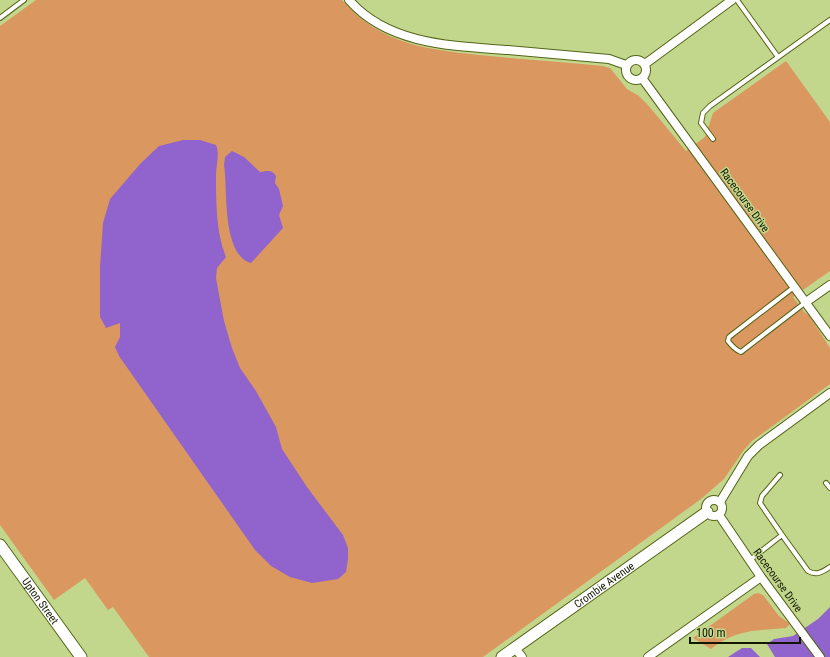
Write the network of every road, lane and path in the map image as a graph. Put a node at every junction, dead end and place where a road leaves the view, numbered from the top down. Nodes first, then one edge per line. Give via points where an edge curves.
1 (24, 0) edge
2 (349, 0) edge
3 (732, 0) edge
4 (738, 0) edge
5 (0, 18) edge
6 (830, 20) edge
7 (778, 57) junction
8 (644, 64) junction
9 (626, 66) junction
10 (642, 78) junction
11 (712, 139) dead end
12 (830, 285) edge
13 (795, 287) junction
14 (806, 302) junction
15 (830, 336) edge
16 (830, 393) edge
17 (780, 475) dead end
18 (826, 483) dead end
19 (830, 488) edge
20 (720, 502) junction
21 (707, 512) junction
22 (719, 515) junction
23 (782, 535) junction
24 (0, 544) edge
25 (750, 560) junction
26 (830, 567) edge
27 (761, 577) junction
28 (515, 648) junction
29 (81, 657) edge
30 (502, 657) edge
31 (522, 657) edge
32 (648, 657) edge
33 (820, 657) edge

1 - 5 lane
2 - 9 street via 375,21 399,33 434,44 608,59
3 - 8 street
4 - 7 lane
6 - 7 lane
7 - 11 lane via 703,113 701,123
8 - 9 street via 641,60 635,59
8 - 10 street via 646,70
9 - 10 street via 629,78
10 - 13 street, Racecourse Drive
12 - 14 street
13 - 14 street, Racecourse Drive
13 - 14 lane via 729,337 728,341 741,352
14 - 15 street, Racecourse Drive
16 - 20 street via 759,445 748,456
17 - 23 lane via 762,496 760,503
18 - 19 lane
20 - 21 street via 710,501 706,505
20 - 22 street via 722,508
21 - 22 street via 713,516
21 - 28 street, Crombie Avenue
22 - 25 street, Racecourse Drive
23 - 25 lane
23 - 26 lane via 808,571 821,573
24 - 29 street, Upton Street
25 - 27 street, Racecourse Drive
27 - 32 street
27 - 33 street, Racecourse Drive
28 - 30 street, Crombie Avenue
28 - 31 street

